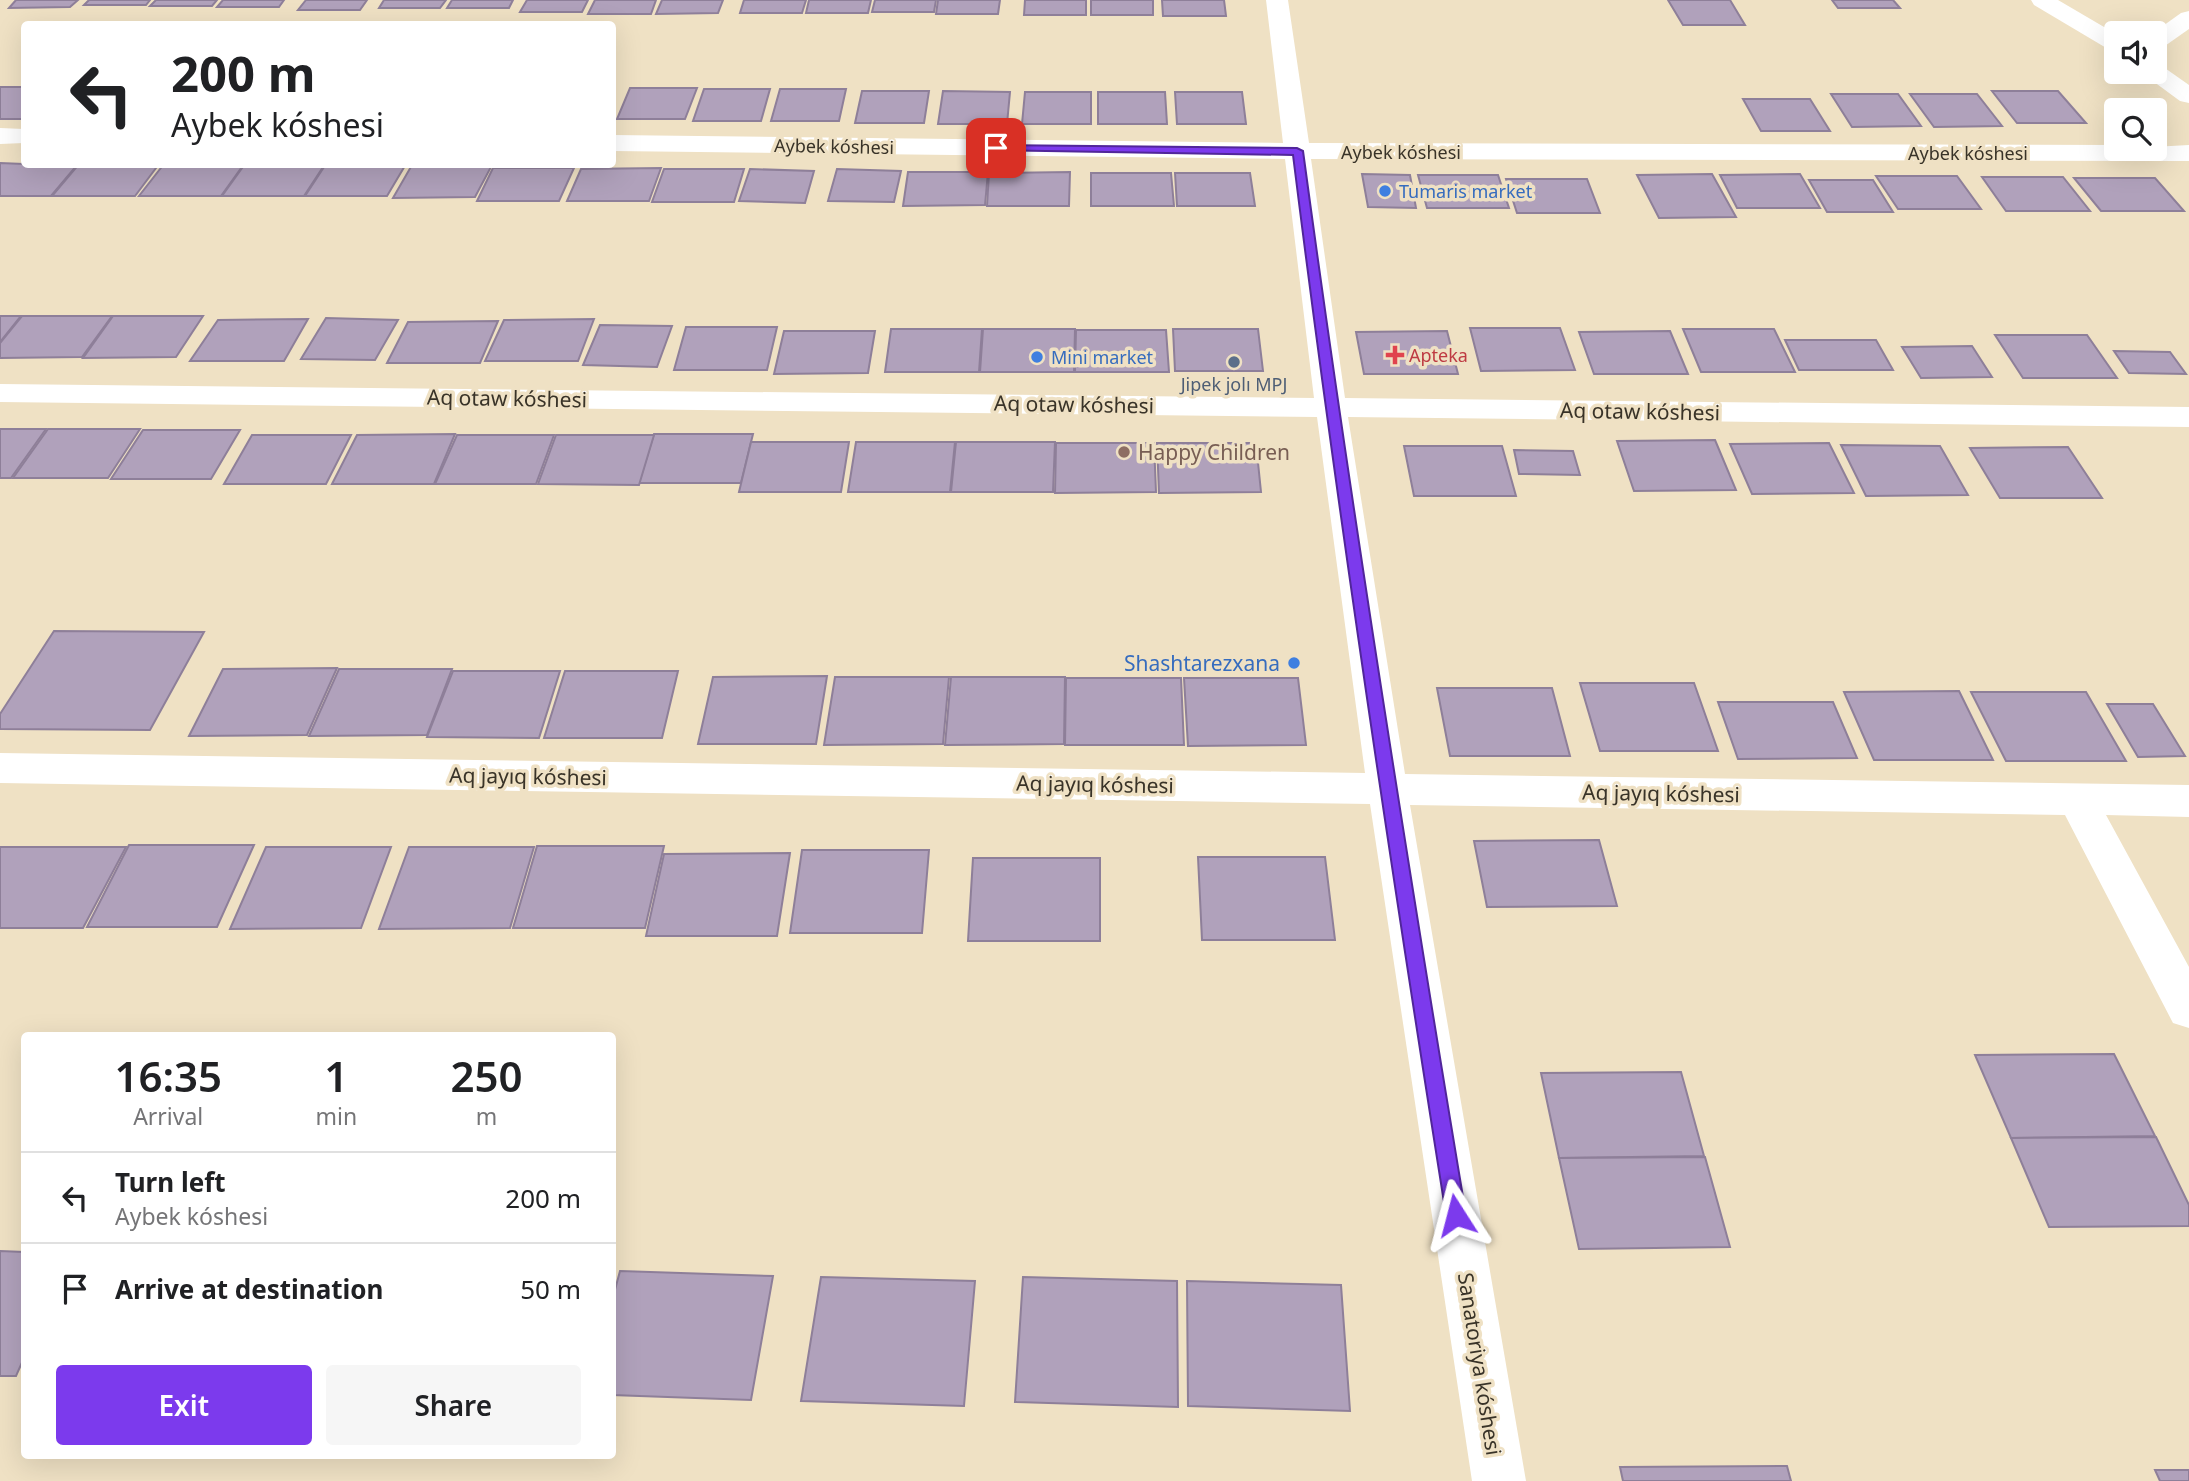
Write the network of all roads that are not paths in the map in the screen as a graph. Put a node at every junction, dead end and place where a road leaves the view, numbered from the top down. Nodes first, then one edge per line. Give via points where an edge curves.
1 (1277, 0) edge
2 (2042, 0) edge
3 (2189, 18) edge
4 (2167, 34) edge
5 (2104, 37) edge
6 (2167, 80) edge
7 (2189, 96) edge
8 (0, 136) edge
9 (21, 136) edge
10 (616, 143) edge
11 (1297, 151) junction
12 (2189, 153) edge
13 (0, 393) edge
14 (1331, 407) junction
15 (2189, 417) edge
16 (0, 768) edge
17 (1387, 789) junction
18 (2077, 799) junction
19 (2189, 801) edge
20 (2189, 1009) edge
21 (1499, 1481) edge

1 - 11 street, Sanatoriya kóshesi
2 - 5 street
3 - 4 street
6 - 7 street
8 - 9 street
10 - 11 street, Aybek kóshesi
11 - 12 street, Aybek kóshesi
11 - 14 street, Sanatoriya kóshesi
13 - 14 street, Aq otaw kóshesi
14 - 15 street, Aq otaw kóshesi
14 - 17 street, Sanatoriya kóshesi
16 - 17 street, Aq jayıq kóshesi
17 - 18 street, Aq jayıq kóshesi
17 - 21 street, Sanatoriya kóshesi
18 - 19 street, Aq jayıq kóshesi
18 - 20 street

